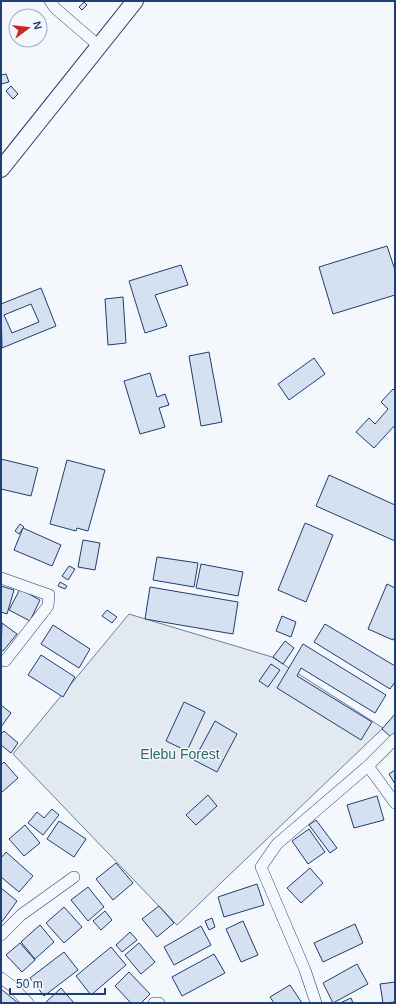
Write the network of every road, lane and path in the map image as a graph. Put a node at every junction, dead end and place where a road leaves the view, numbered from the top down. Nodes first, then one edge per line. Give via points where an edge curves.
1 (50, 1) edge
2 (135, 1) edge
3 (99, 46) junction
4 (3, 163) edge
5 (1, 578) edge
6 (5, 661) dead end
7 (395, 739) edge
8 (368, 766) junction
9 (395, 803) edge
10 (74, 877) dead end
11 (1, 935) edge
12 (1, 978) edge
13 (28, 1003) edge
14 (154, 1003) edge
15 (159, 1003) edge
16 (316, 1003) edge

1 - 3 street
2 - 3 main road
3 - 4 main road
5 - 6 street via 49,595 48,606
7 - 8 street
8 - 9 street
8 - 16 street via 277,844 261,867 306,970
10 - 11 street via 21,915
12 - 13 street
14 - 15 street

